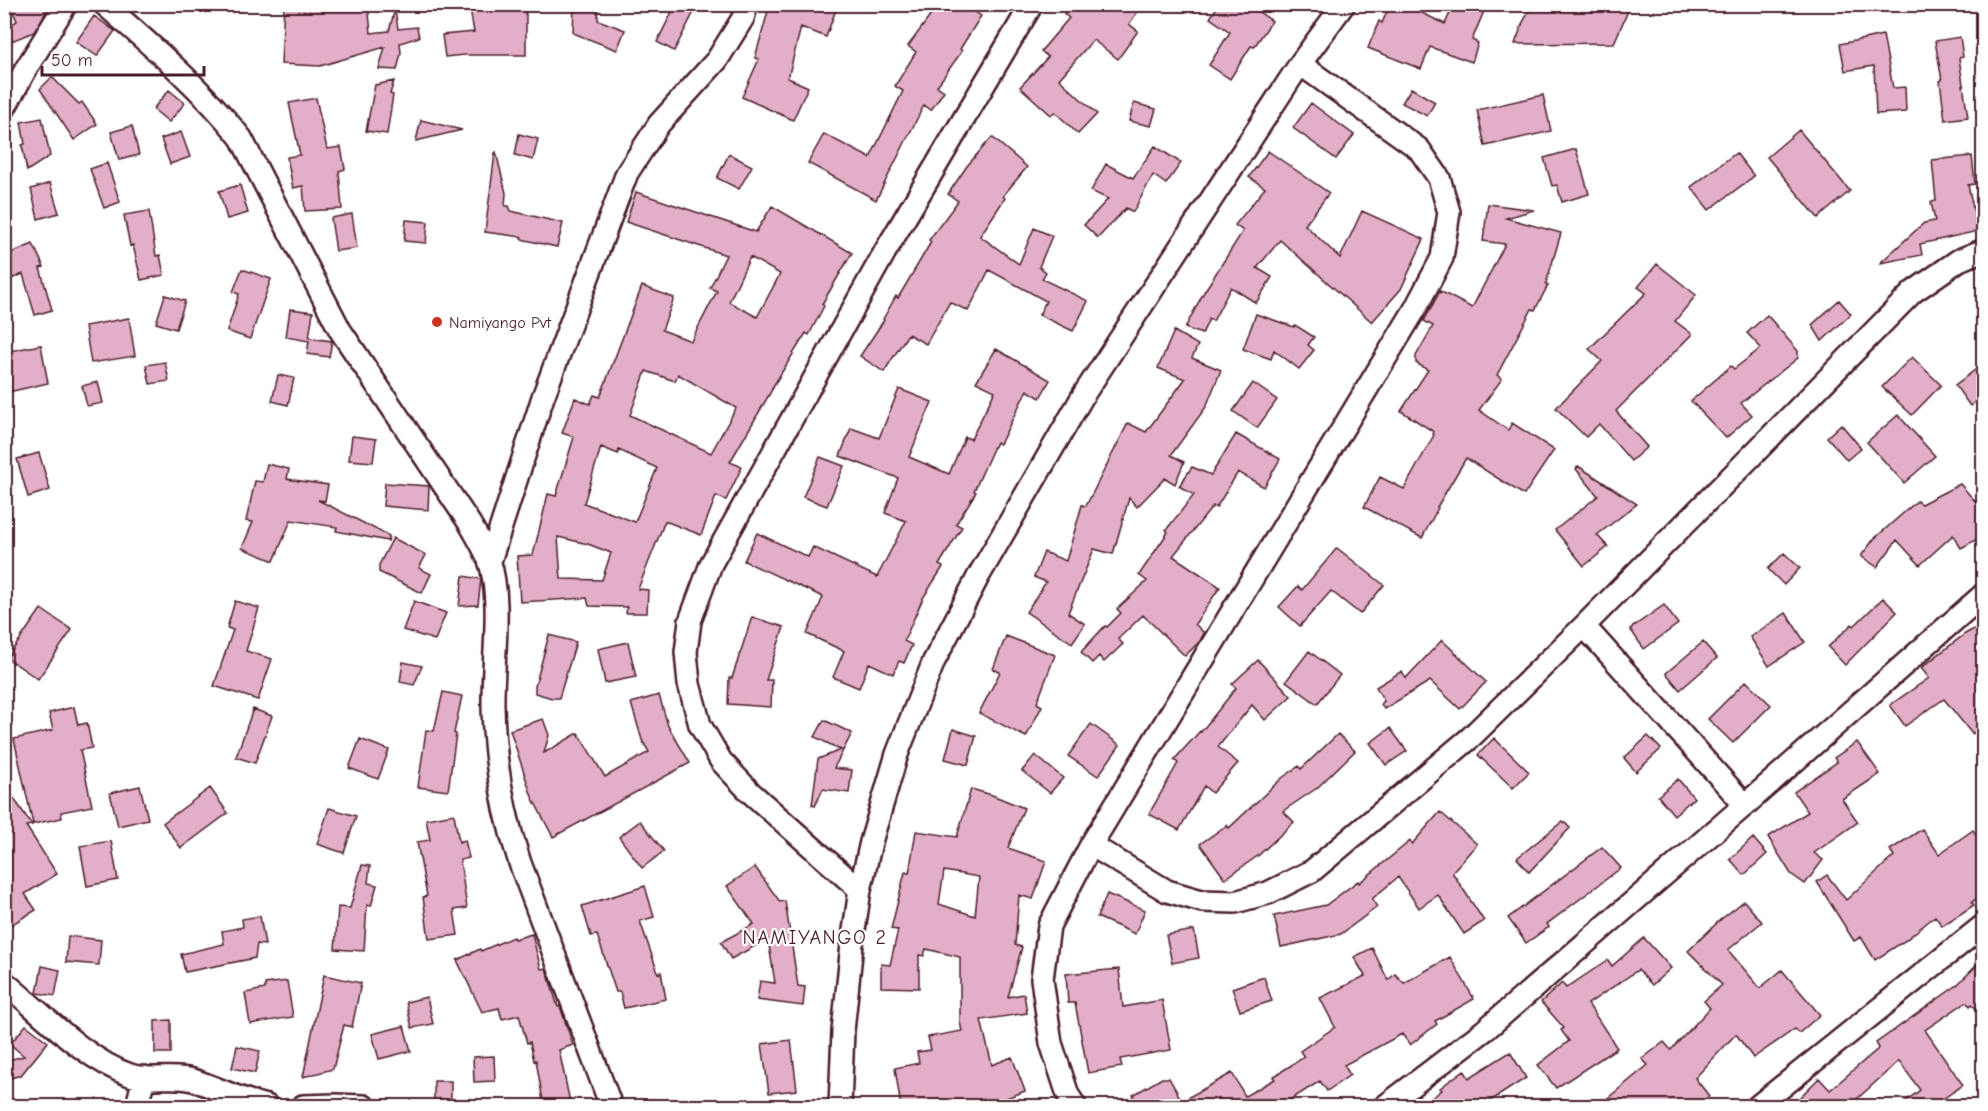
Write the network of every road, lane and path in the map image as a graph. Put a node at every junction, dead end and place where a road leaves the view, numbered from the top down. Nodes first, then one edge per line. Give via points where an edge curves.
1 (66, 4) edge
2 (104, 4) edge
3 (747, 4) edge
4 (1032, 4) edge
5 (1344, 4) edge
6 (1300, 64) junction
7 (4, 110) edge
8 (1983, 250) edge
9 (489, 561) junction
10 (1983, 594) edge
11 (1584, 626) junction
12 (1745, 805) junction
13 (1090, 845) junction
14 (860, 890) junction
15 (1983, 925) edge
16 (4, 982) edge
17 (144, 1077) junction
18 (137, 1107) edge
19 (267, 1107) edge
20 (303, 1107) edge
21 (364, 1107) edge
22 (611, 1107) edge
23 (840, 1107) edge
24 (1075, 1107) edge
25 (1385, 1107) edge
26 (1758, 1107) edge

1 - 7 street
2 - 9 street via 159,52 240,138 340,330 470,524
3 - 9 street via 743,18 717,60 659,124 627,173 543,397
4 - 14 street via 886,250 711,564 690,621 686,652 689,684 700,725 721,761
5 - 6 street
6 - 13 street via 1419,149 1439,178 1449,212 1442,258 1414,311
6 - 14 street via 1084,394 967,598 934,661 897,754
8 - 11 street via 1959,260 1913,292
9 - 22 street via 494,580 496,759 503,801 520,863
10 - 12 street
11 - 12 street
11 - 13 street via 1470,738 1358,834 1312,871 1268,893 1236,902 1202,901 1167,891
12 - 25 street via 1485,1030
13 - 24 street via 1049,926 1042,979 1051,1043
14 - 23 street via 843,1031
15 - 26 street
16 - 17 street via 90,1053 130,1075
17 - 18 street
17 - 19 street via 191,1079
20 - 21 street

